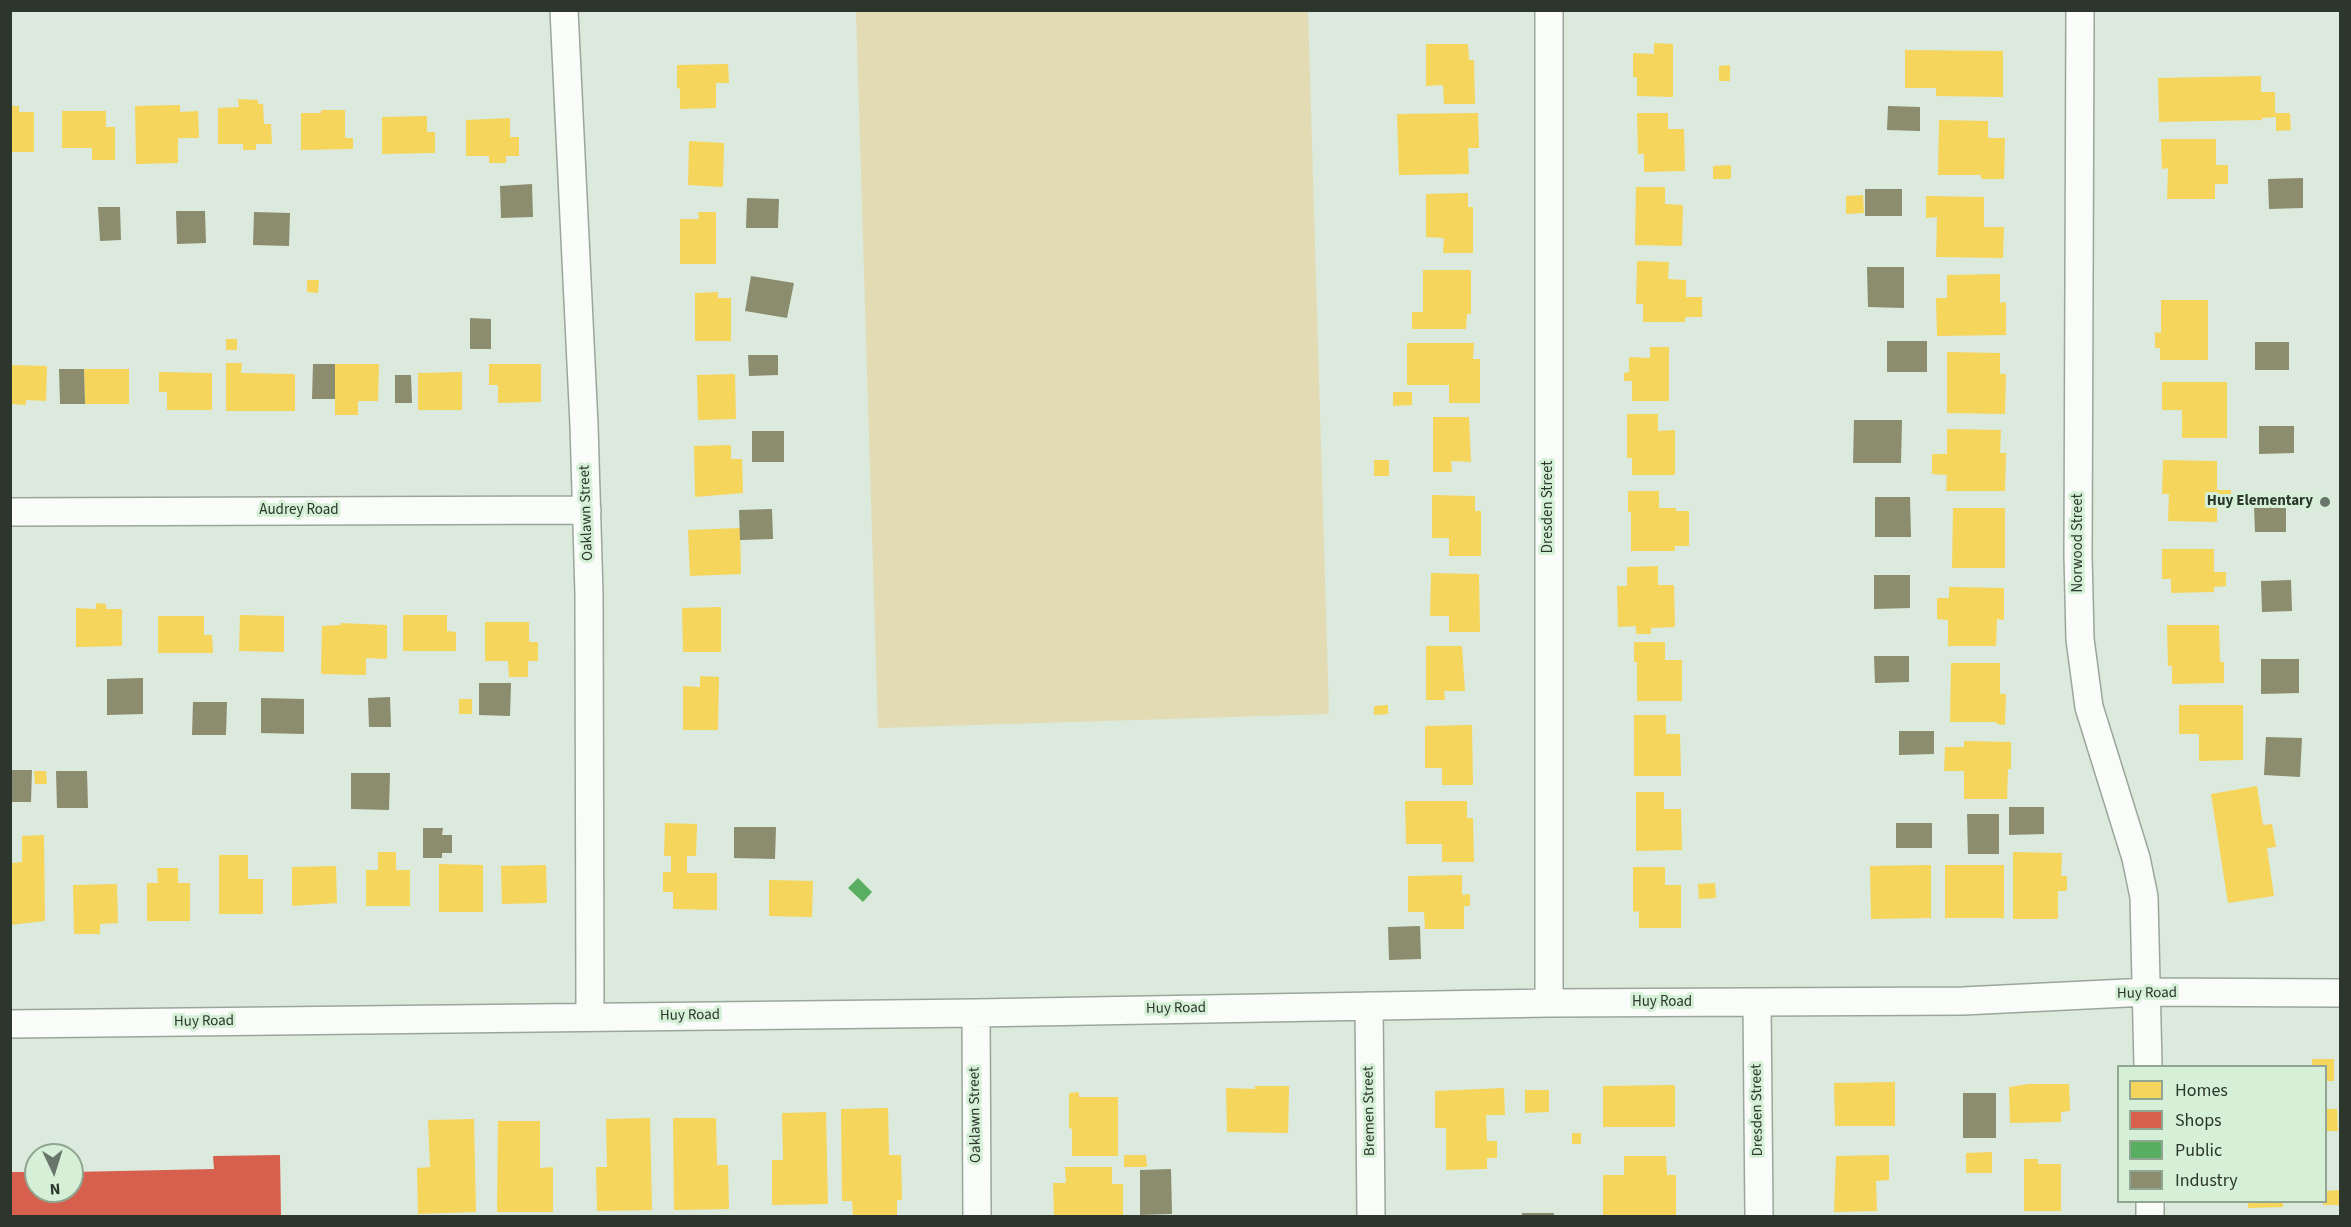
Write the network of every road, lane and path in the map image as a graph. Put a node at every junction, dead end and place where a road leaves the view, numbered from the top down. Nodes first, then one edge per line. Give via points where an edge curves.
1 (564, 10) edge
2 (1549, 10) edge
3 (2080, 10) edge
4 (587, 510) junction
5 (10, 512) edge
6 (2148, 992) junction
7 (2340, 993) edge
8 (1549, 1003) junction
9 (1756, 1003) junction
10 (1369, 1006) junction
11 (976, 1013) junction
12 (590, 1017) junction
13 (10, 1024) edge
14 (2148, 1065) edge
15 (977, 1216) edge
16 (1371, 1216) edge
17 (1760, 1216) edge

1 - 4 street, Oaklawn Street
2 - 8 street, Dresden Street
3 - 6 street, Norwood Street via 2080,639 2089,707 2136,858 2144,897
4 - 5 street, Audrey Road
4 - 12 street, Oaklawn Street
6 - 7 street, Huy Road
6 - 9 street, Huy Road via 1963,1001
6 - 14 street, Norwood Street
8 - 9 street, Huy Road
8 - 10 street, Huy Road
9 - 17 street, Dresden Street
10 - 11 street, Huy Road
10 - 16 street, Bremen Street
11 - 12 street, Huy Road
11 - 15 street, Oaklawn Street
12 - 13 street, Huy Road

